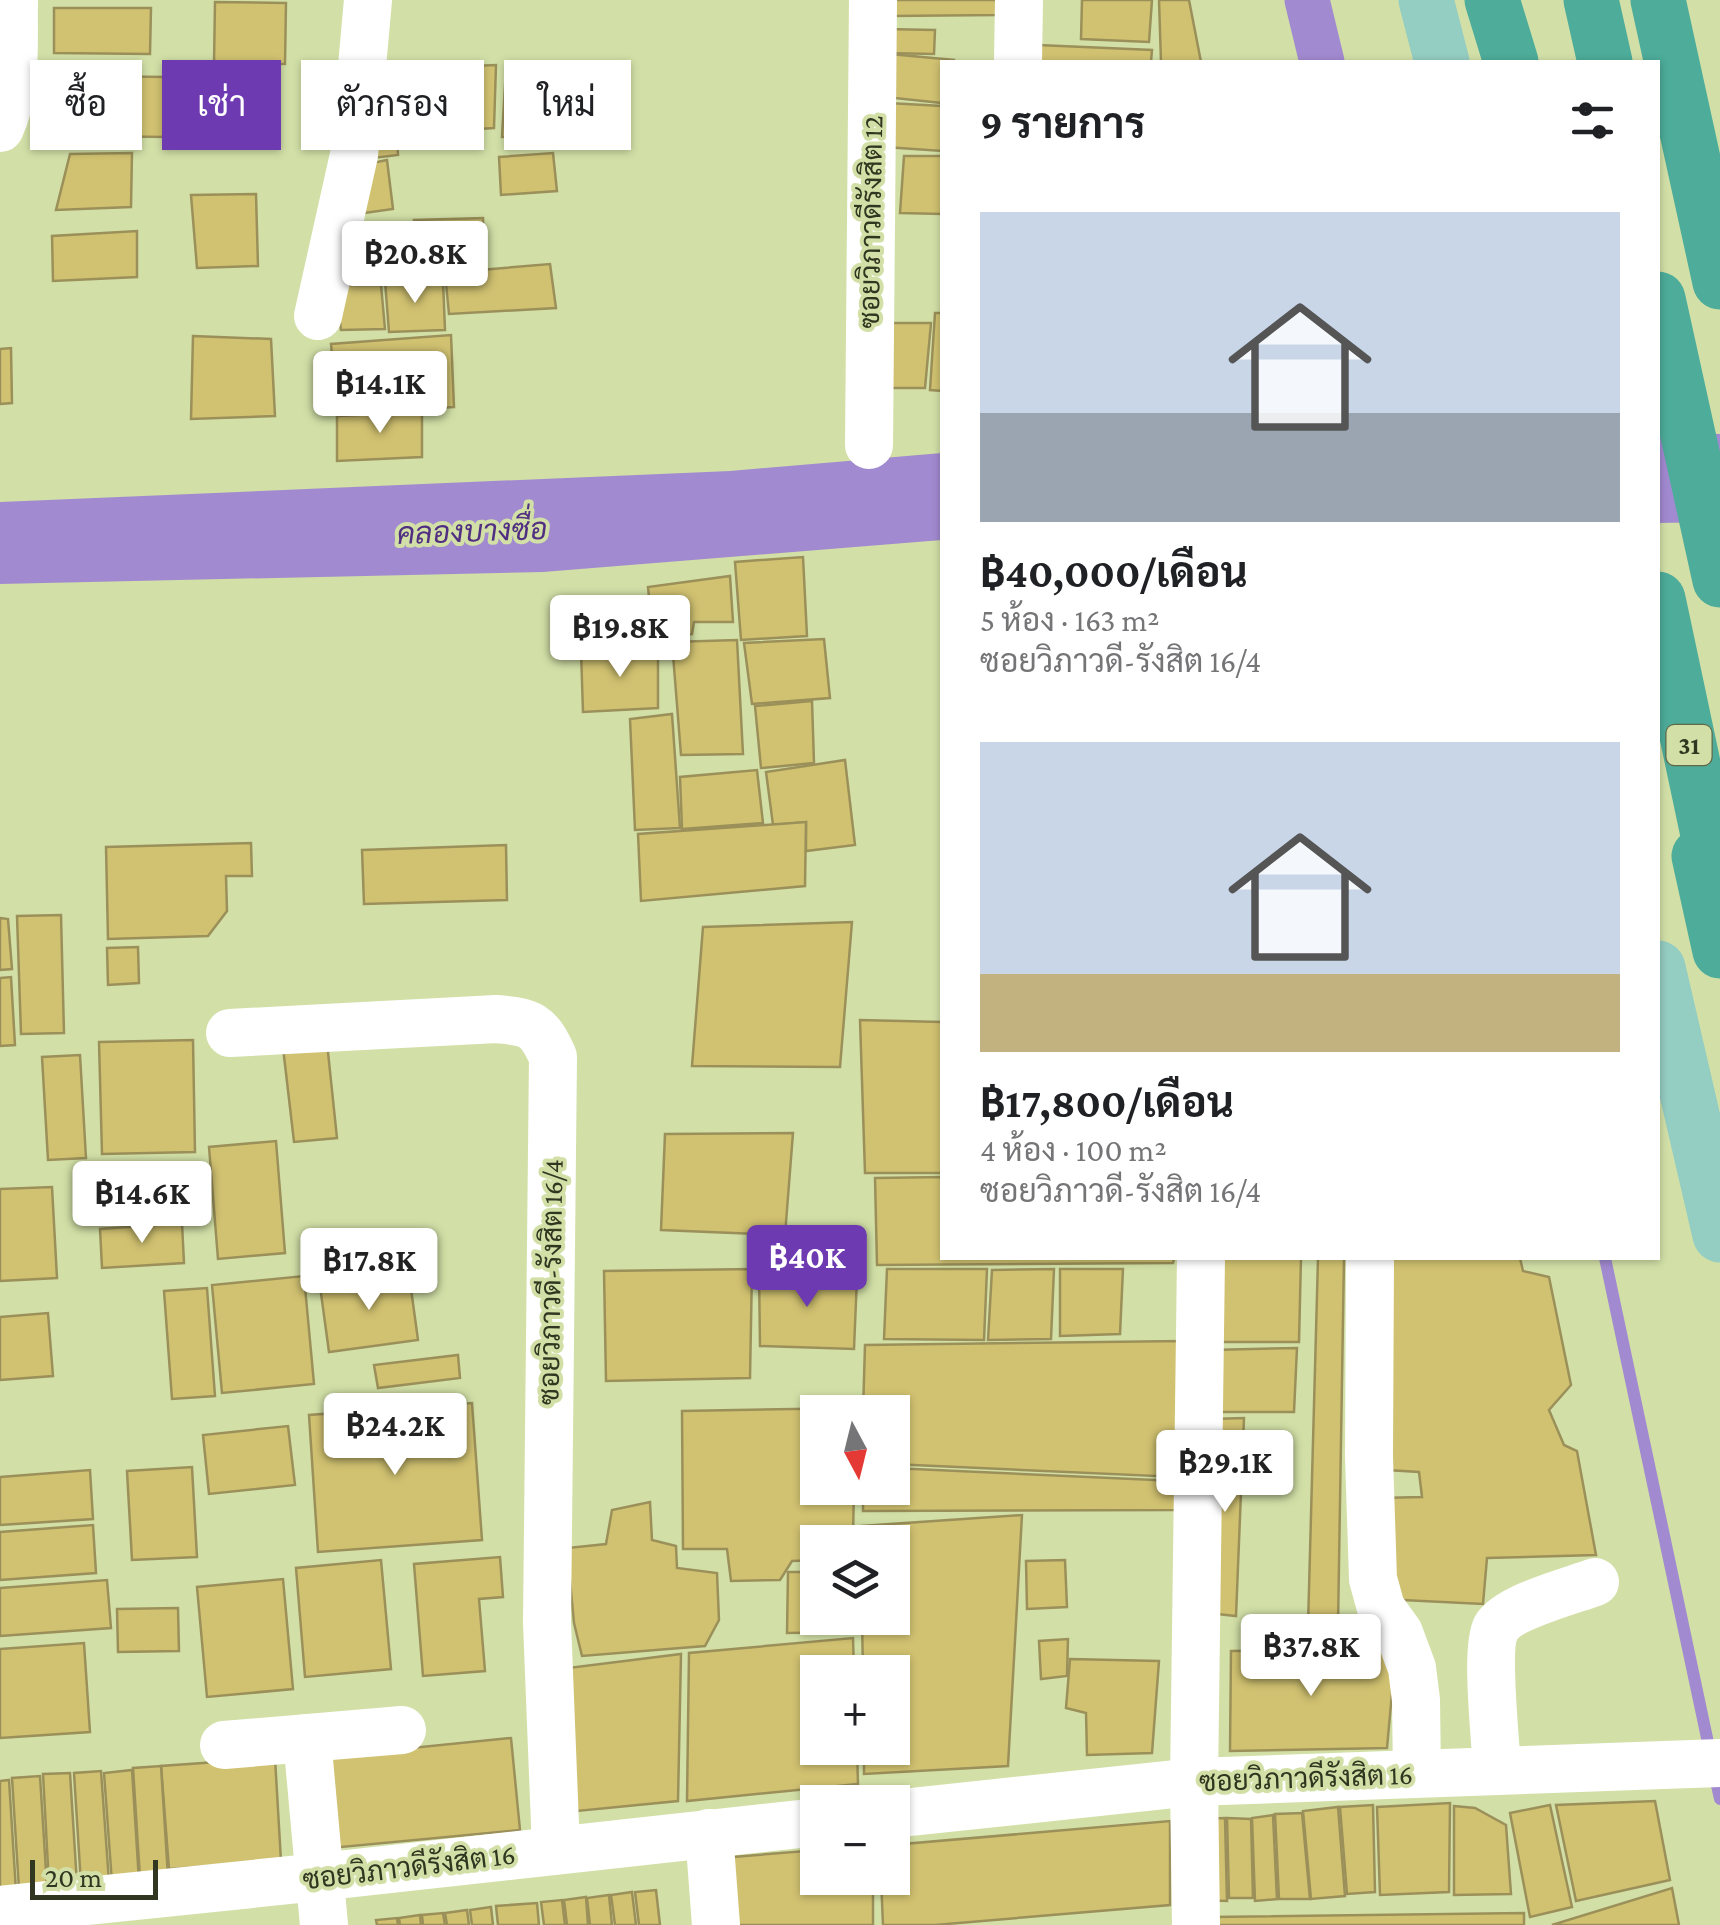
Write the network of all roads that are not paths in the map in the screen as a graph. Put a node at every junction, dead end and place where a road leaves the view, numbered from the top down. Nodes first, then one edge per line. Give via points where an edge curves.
1 (14, 0) edge
2 (368, 0) edge
3 (873, 0) edge
4 (1018, 0) edge
5 (1426, 0) edge
6 (1492, 0) edge
7 (1506, 0) edge
8 (1521, 0) edge
9 (1592, 0) edge
10 (1658, 0) edge
11 (1018, 60) edge
12 (1441, 60) edge
13 (1510, 60) edge
14 (1520, 60) edge
15 (1535, 60) edge
16 (1605, 60) edge
17 (0, 128) edge
18 (1720, 282) edge
19 (1660, 308) edge
20 (318, 316) dead end
21 (869, 445) dead end
22 (1720, 580) edge
23 (1660, 608) edge
24 (1660, 683) edge
25 (1720, 891) edge
26 (1720, 951) edge
27 (1660, 977) edge
28 (230, 1033) dead end
29 (1720, 1235) edge
30 (1200, 1260) edge
31 (1370, 1260) edge
32 (1595, 1582) dead end
33 (402, 1730) dead end
34 (307, 1738) junction
35 (224, 1745) dead end
36 (1708, 1764) edge
37 (1498, 1771) junction
38 (1417, 1774) junction
39 (1194, 1782) junction
40 (910, 1812) edge
41 (800, 1824) edge
42 (708, 1833) junction
43 (556, 1850) junction
44 (319, 1877) junction
45 (0, 1910) edge
46 (324, 1925) edge
47 (716, 1925) edge
48 (1196, 1925) edge

1 - 17 street via 9,109
2 - 20 street via 354,155
3 - 21 street, ซอยวิภาวดีรังสิต 12
4 - 11 street
5 - 12 main road
6 - 13 highway
7 - 14 highway
8 - 15 highway
9 - 16 highway
10 - 18 highway
19 - 22 highway
23 - 25 highway, 31
24 - 26 highway, 31
27 - 29 main road
28 - 43 street, ซอยวิภาวดี-รังสิต 16/4 via 496,1019 527,1022 553,1058 547,1622
30 - 39 street
31 - 38 street via 1372,1579 1412,1668
32 - 37 street via 1517,1610 1496,1628 1490,1652
33 - 34 street
34 - 35 street
34 - 44 street
36 - 37 street, ซอยวิภาวดีรังสิต 16
37 - 38 street, ซอยวิภาวดีรังสิต 16
38 - 39 street, ซอยวิภาวดีรังสิต 16
39 - 40 street, ซอยวิภาวดีรังสิต 16
39 - 48 street
41 - 42 street, ซอยวิภาวดีรังสิต 16
42 - 43 street, ซอยวิภาวดีรังสิต 16
42 - 47 street
43 - 44 street, ซอยวิภาวดีรังสิต 16
44 - 45 street, ซอยวิภาวดีรังสิต 16
44 - 46 street

